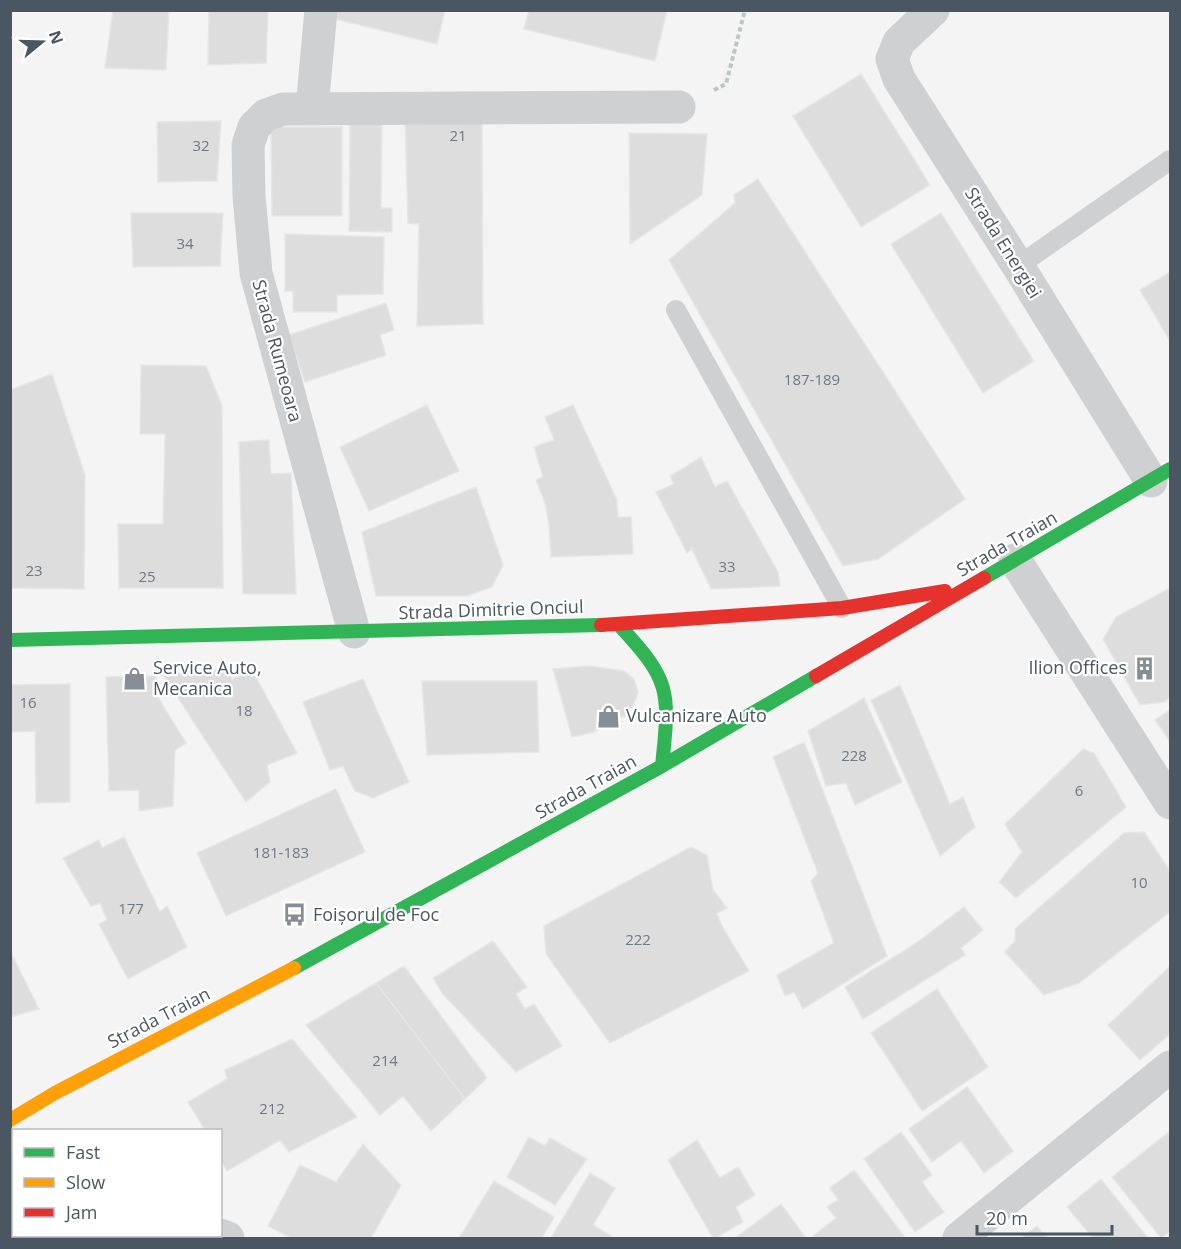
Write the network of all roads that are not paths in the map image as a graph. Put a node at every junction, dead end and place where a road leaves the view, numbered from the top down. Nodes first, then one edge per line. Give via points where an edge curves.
1 (321, 10) edge
2 (933, 10) edge
3 (679, 107) road end
4 (312, 108) junction
5 (1170, 160) edge
6 (1018, 266) junction
7 (676, 310) dead end
8 (1161, 475) edge
9 (1015, 561) junction
10 (970, 586) junction
11 (842, 608) junction
12 (618, 624) junction
13 (354, 632) junction
14 (10, 640) edge
15 (662, 766) junction
16 (1170, 803) edge
17 (1170, 1067) edge
18 (10, 1120) edge
19 (959, 1239) edge

1 - 4 street
2 - 6 street, Strada Energiei via 898,42 892,60 899,79
3 - 4 street, Strada Rumeoara
4 - 13 street, Strada Rumeoara via 283,109 266,115 254,127 248,145 249,196 256,273
5 - 6 lane
6 - 8 street, Strada Energiei
7 - 11 lane
8 - 9 main road, Strada Traian
9 - 10 main road, Strada Traian
9 - 16 street
10 - 11 main road, Strada Dimitrie Onciul
10 - 15 main road, Strada Traian
11 - 12 main road, Strada Dimitrie Onciul
12 - 13 main road, Strada Dimitrie Onciul
12 - 15 main road via 649,658 664,685 667,707
13 - 14 main road, Strada Dimitrie Onciul
15 - 18 main road, Strada Traian
17 - 19 street

